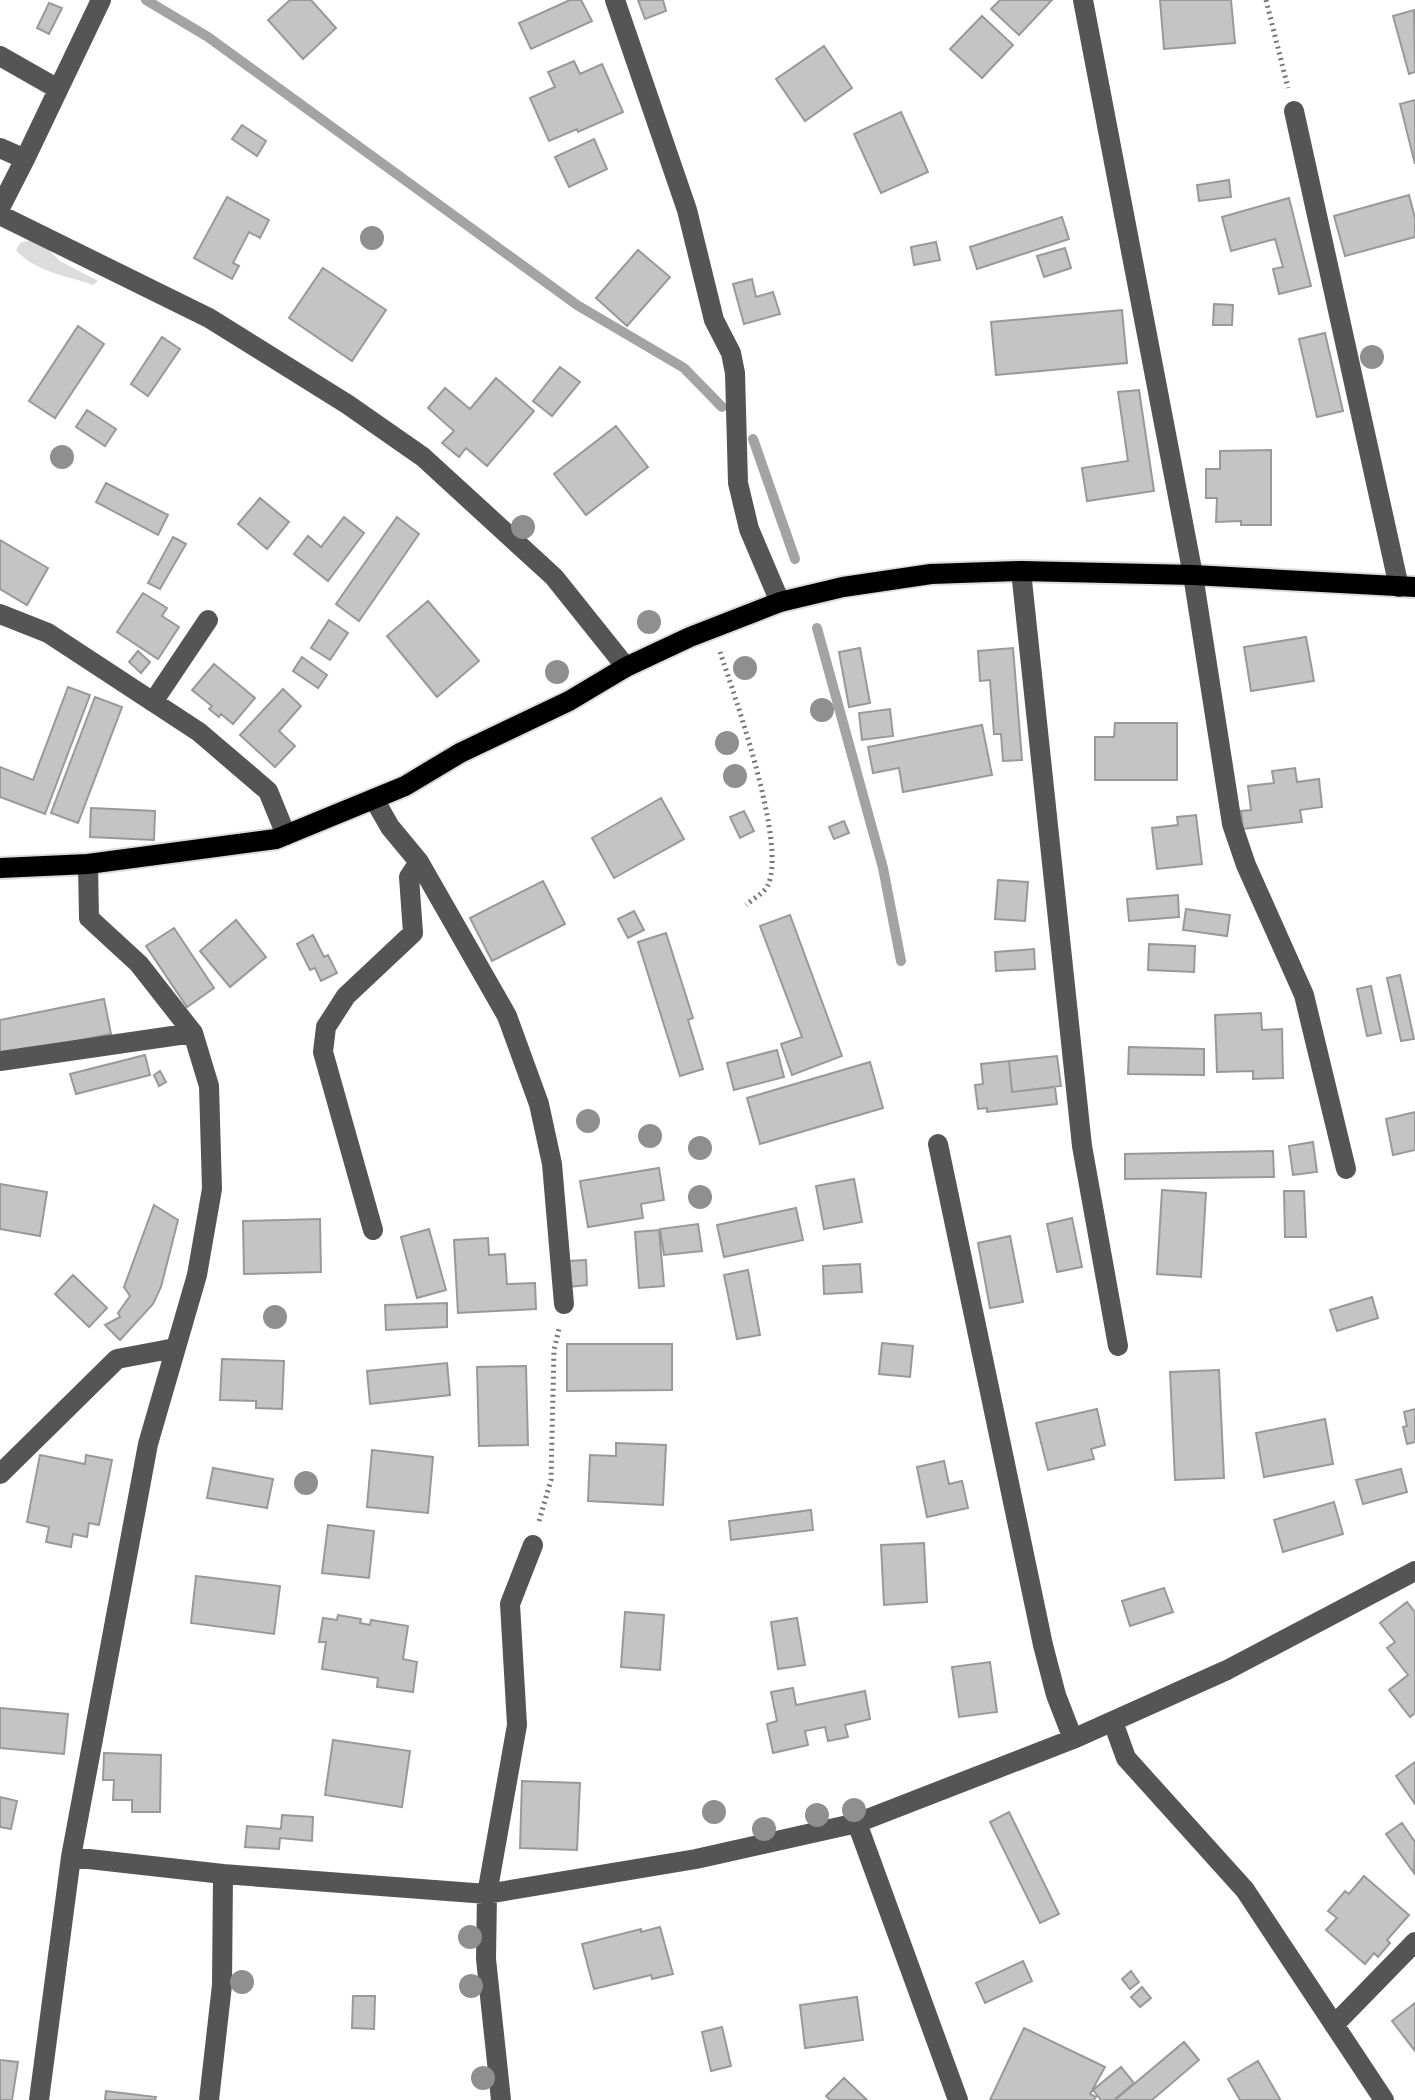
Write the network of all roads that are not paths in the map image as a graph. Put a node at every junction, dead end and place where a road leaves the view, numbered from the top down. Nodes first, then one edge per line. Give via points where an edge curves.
1 (101, 0) edge
2 (615, 0) edge
3 (1083, 0) edge
4 (0, 56) edge
5 (58, 89) junction
6 (1294, 111) road end
7 (0, 148) edge
8 (25, 159) junction
9 (0, 208) edge
10 (0, 215) edge
11 (1021, 571) junction
12 (1193, 575) junction
13 (1407, 587) edge
14 (780, 602) junction
15 (0, 614) edge
16 (208, 620) dead end
17 (626, 667) junction
18 (153, 702) junction
19 (374, 799) junction
20 (286, 835) junction
21 (419, 862) junction
22 (88, 864) junction
23 (0, 868) edge
24 (193, 1033) junction
25 (0, 1061) edge
26 (938, 1144) dead end
27 (1346, 1169) dead end
28 (373, 1230) dead end
29 (564, 1304) road end
30 (1118, 1346) dead end
31 (175, 1348) junction
32 (0, 1474) edge
33 (533, 1545) road end
34 (1413, 1575) edge
35 (1113, 1722) junction
36 (1073, 1739) junction
37 (857, 1823) junction
38 (71, 1857) junction
39 (223, 1874) junction
40 (487, 1894) junction
41 (1415, 1942) edge
42 (1334, 2025) junction
43 (39, 2100) edge
44 (209, 2100) edge
45 (501, 2100) edge
46 (958, 2100) edge
47 (1384, 2100) edge

1 - 5 street
2 - 14 street via 687,210 714,320 731,353 738,483 749,529
3 - 12 street
4 - 5 street
5 - 8 street
6 - 13 street
7 - 8 street
8 - 9 street
10 - 17 street via 209,318 423,457 554,577
11 - 12 main road
11 - 14 main road via 931,574
11 - 30 street via 1082,1146
12 - 13 main road
12 - 27 street via 1232,824 1304,995
14 - 17 main road
15 - 18 street via 48,633
16 - 18 street
17 - 19 main road
18 - 20 street via 199,732 268,791
19 - 20 main road
19 - 21 street
20 - 22 main road
21 - 28 street via 409,877 413,933 346,996 326,1027 323,1052
21 - 29 street via 507,1016 539,1104 552,1164
22 - 23 main road
22 - 24 street via 89,918 139,964
24 - 25 street
24 - 31 street via 209,1086 212,1189 197,1275
26 - 36 street via 1040,1631
31 - 32 street via 117,1359
31 - 38 street via 148,1444
33 - 40 street via 510,1604 517,1725
34 - 35 street
35 - 36 street
35 - 42 street via 1126,1758 1245,1890
36 - 37 street
37 - 40 street via 696,1859
37 - 46 street
38 - 39 street
38 - 43 street
39 - 40 street
39 - 44 street via 222,1985
40 - 45 street via 486,1959
41 - 42 street
42 - 47 street

